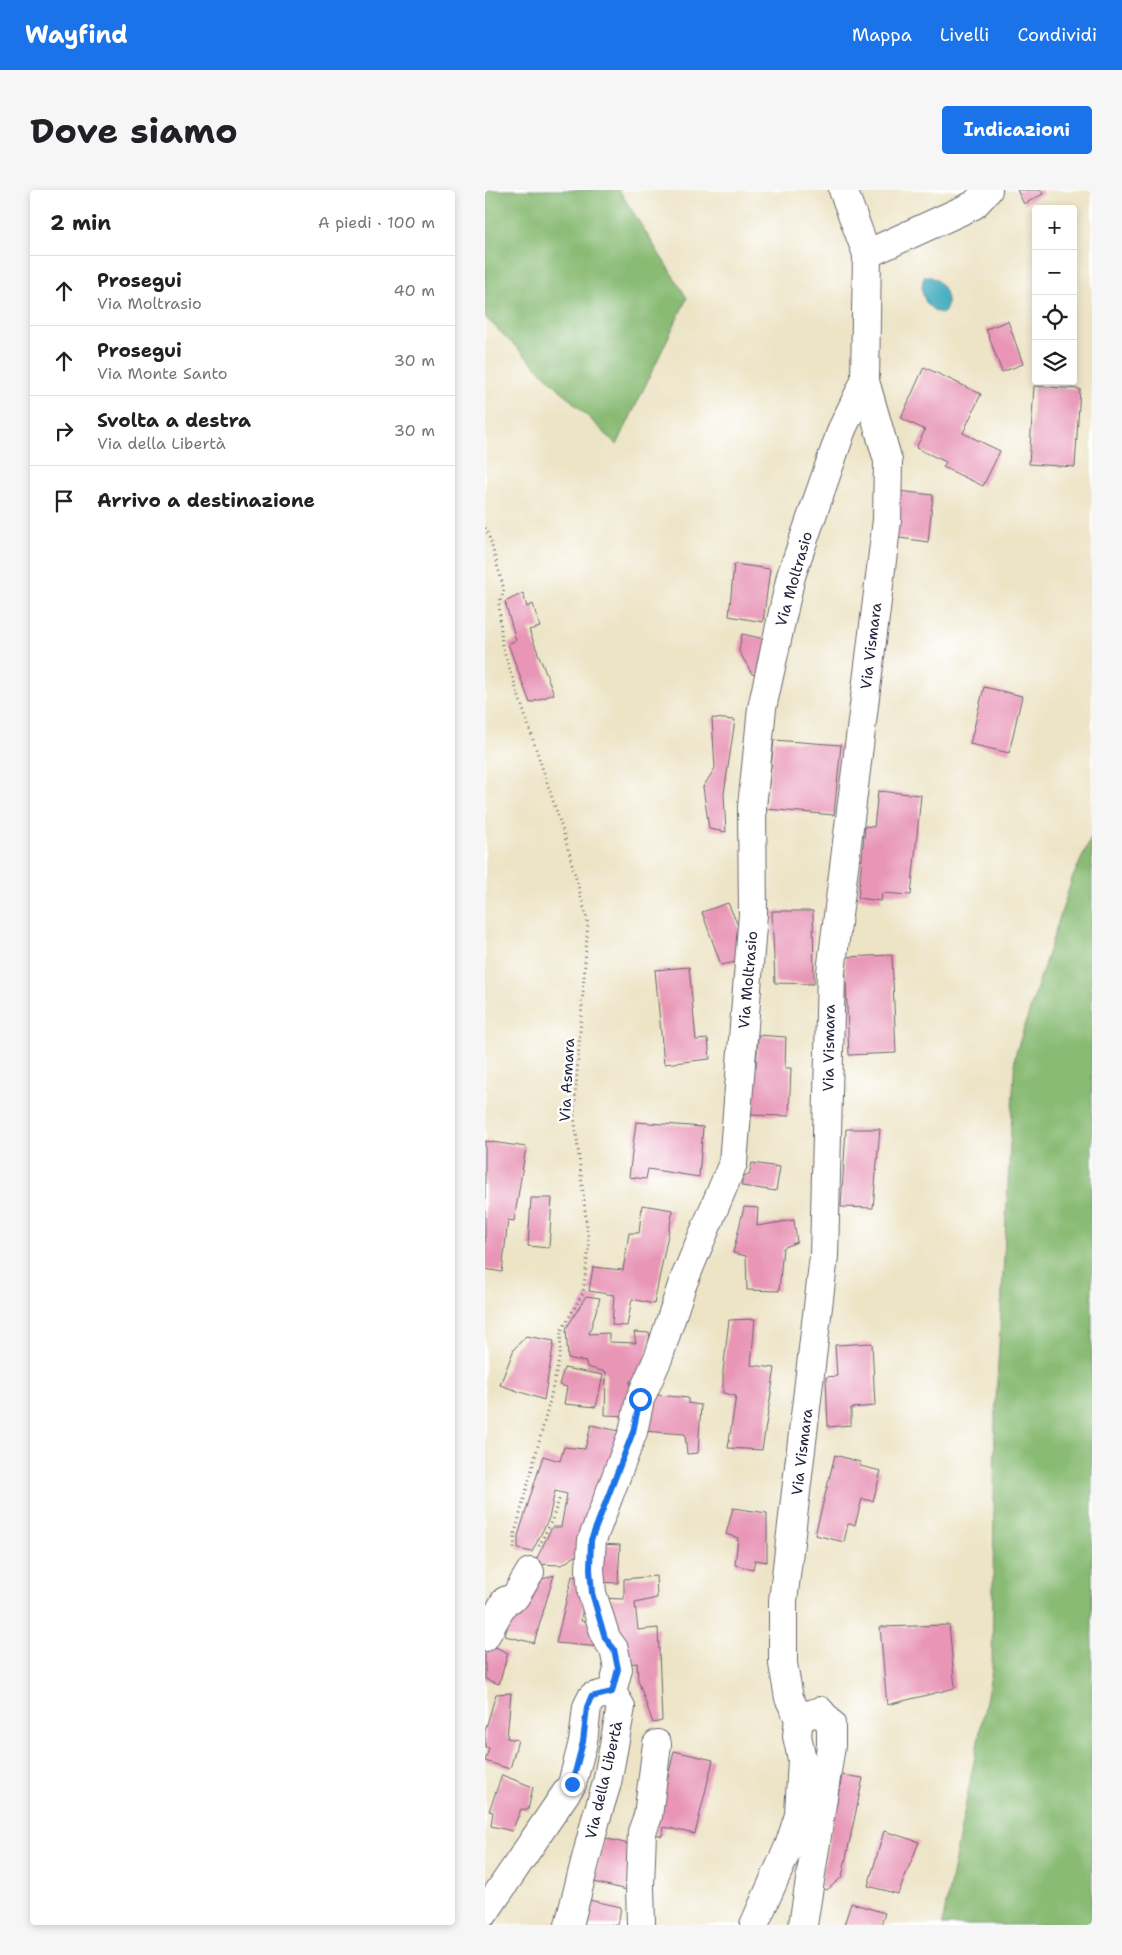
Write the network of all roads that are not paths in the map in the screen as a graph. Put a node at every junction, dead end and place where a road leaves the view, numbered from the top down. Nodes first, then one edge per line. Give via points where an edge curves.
1 (843, 190) edge
2 (988, 190) edge
3 (867, 254) junction
4 (865, 381) junction
5 (529, 1572) road end
6 (485, 1637) edge
7 (612, 1692) junction
8 (799, 1718) junction
9 (657, 1744) dead end
10 (485, 1912) edge
11 (569, 1925) edge
12 (641, 1925) edge
13 (753, 1925) edge
14 (803, 1925) edge

1 - 3 street
2 - 3 street via 974,205
3 - 4 street
4 - 7 street, Via Moltrasio via 842,430 791,576 762,708 752,807 753,914 733,1163 682,1285 659,1356 640,1399 633,1432 591,1540 592,1593 605,1638 614,1649 618,1669
4 - 8 street, Via Vismara via 888,460 887,520 831,972 824,1256 783,1600 783,1664 789,1698
5 - 6 street via 515,1597 505,1601
7 - 10 street, Via della Libertà via 591,1697 572,1784
7 - 11 street, Via della Libertà via 621,1707 614,1748
8 - 13 street via 797,1736 802,1759 799,1815 789,1846
8 - 14 street via 820,1711 831,1724 831,1746
9 - 12 street via 648,1816 642,1832

